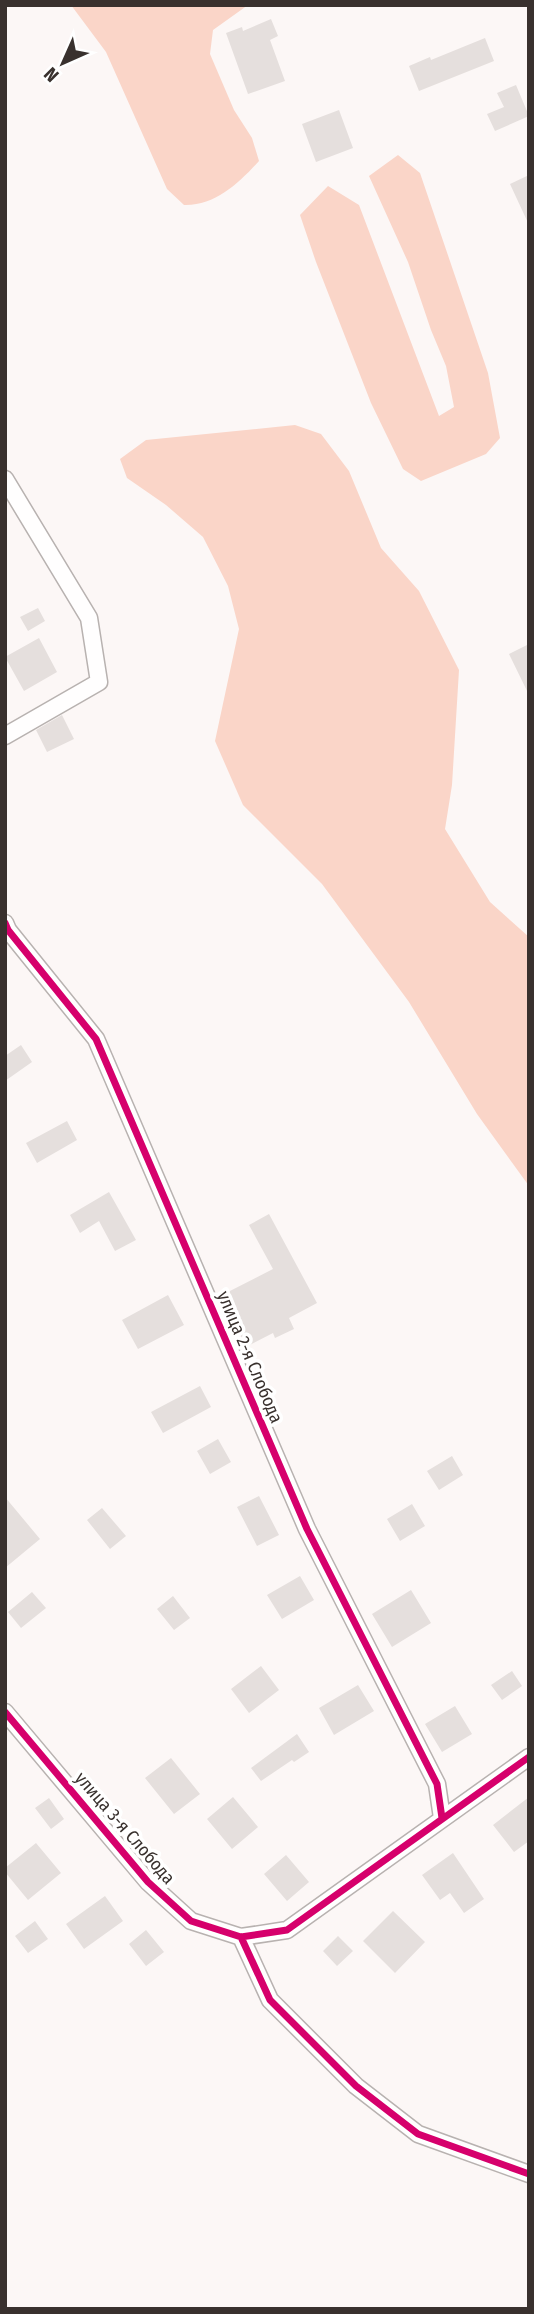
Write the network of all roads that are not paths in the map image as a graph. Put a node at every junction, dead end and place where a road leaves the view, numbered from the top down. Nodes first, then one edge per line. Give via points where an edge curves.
1 (5, 479) edge
2 (5, 736) edge
3 (5, 923) edge
4 (5, 1712) edge
5 (529, 1757) edge
6 (442, 1818) junction
7 (241, 1937) junction
8 (529, 2174) edge

1 - 2 street via 89,618 99,682
3 - 6 street, улица 2-я Слобода via 96,1039 307,1530 436,1784
4 - 7 street, улица 3-я Слобода via 148,1882 191,1920
5 - 6 street
6 - 7 street via 287,1930
7 - 8 street via 270,2000 356,2086 418,2134

